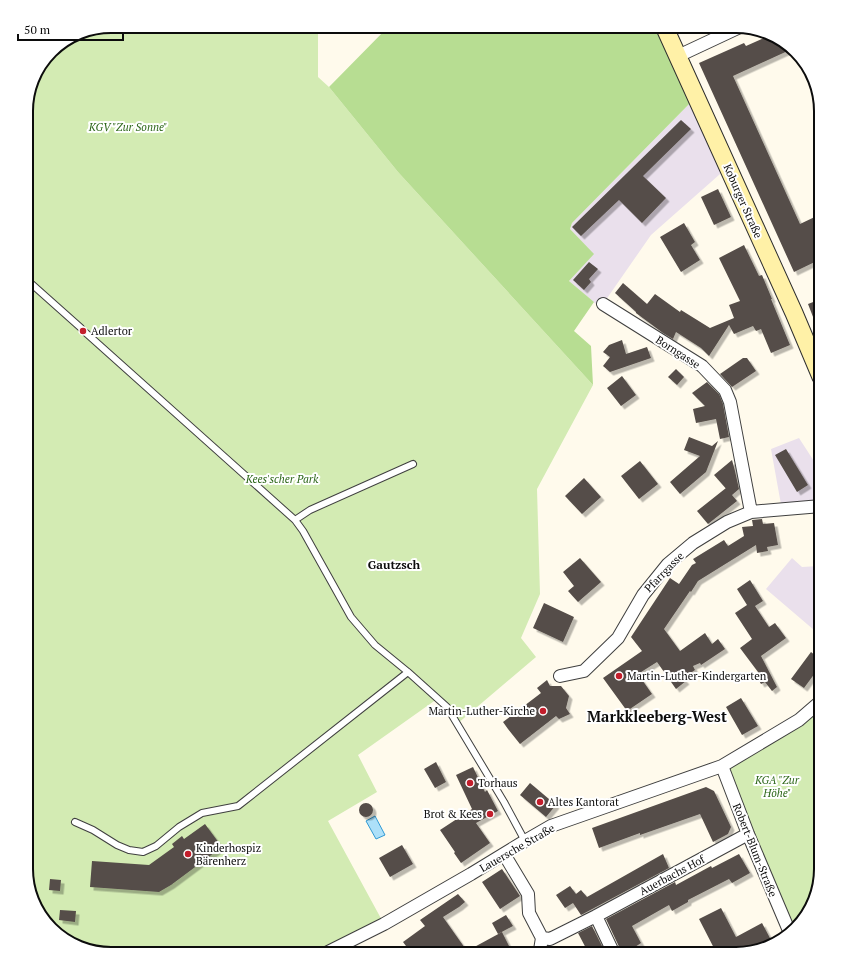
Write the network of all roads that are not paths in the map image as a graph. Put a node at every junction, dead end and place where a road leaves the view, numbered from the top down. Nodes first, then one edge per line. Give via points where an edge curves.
1 (667, 33) edge
2 (727, 33) edge
3 (678, 56) junction
4 (33, 285) edge
5 (603, 304) dead end
6 (814, 360) edge
7 (413, 464) dead end
8 (814, 507) edge
9 (750, 512) junction
10 (295, 520) junction
11 (408, 672) junction
12 (560, 676) dead end
13 (814, 707) edge
14 (722, 766) junction
15 (75, 822) dead end
16 (748, 834) junction
17 (525, 841) junction
18 (504, 854) junction
19 (596, 916) junction
20 (787, 927) edge
21 (542, 938) junction
22 (338, 947) edge
23 (540, 947) edge
24 (611, 947) edge

1 - 3 main road, Koburger Straße
2 - 3 street
3 - 6 main road, Koburger Straße
4 - 10 lane
5 - 9 street, Borngasse via 702,366 725,390 730,402
7 - 10 lane via 310,510
8 - 9 street, Pfarrgasse
9 - 12 street, Pfarrgasse via 727,522 693,543 668,564 643,595 618,638 584,671
10 - 11 lane via 351,617 375,645
11 - 15 lane via 238,806 202,813 179,827 156,846 143,852 128,850
11 - 17 lane via 447,708
13 - 14 street, Lauersche Straße via 799,720
14 - 16 street, Robert-Blum-Straße
14 - 17 street, Lauersche Straße via 551,826
16 - 19 street, Auerbachs Hof
16 - 20 street, Robert-Blum-Straße
17 - 18 street, Lauersche Straße
18 - 21 street via 528,894 529,913
18 - 22 street, Lauersche Straße via 384,924
19 - 21 street, Auerbachs Hof via 550,939
19 - 24 street
21 - 23 street

